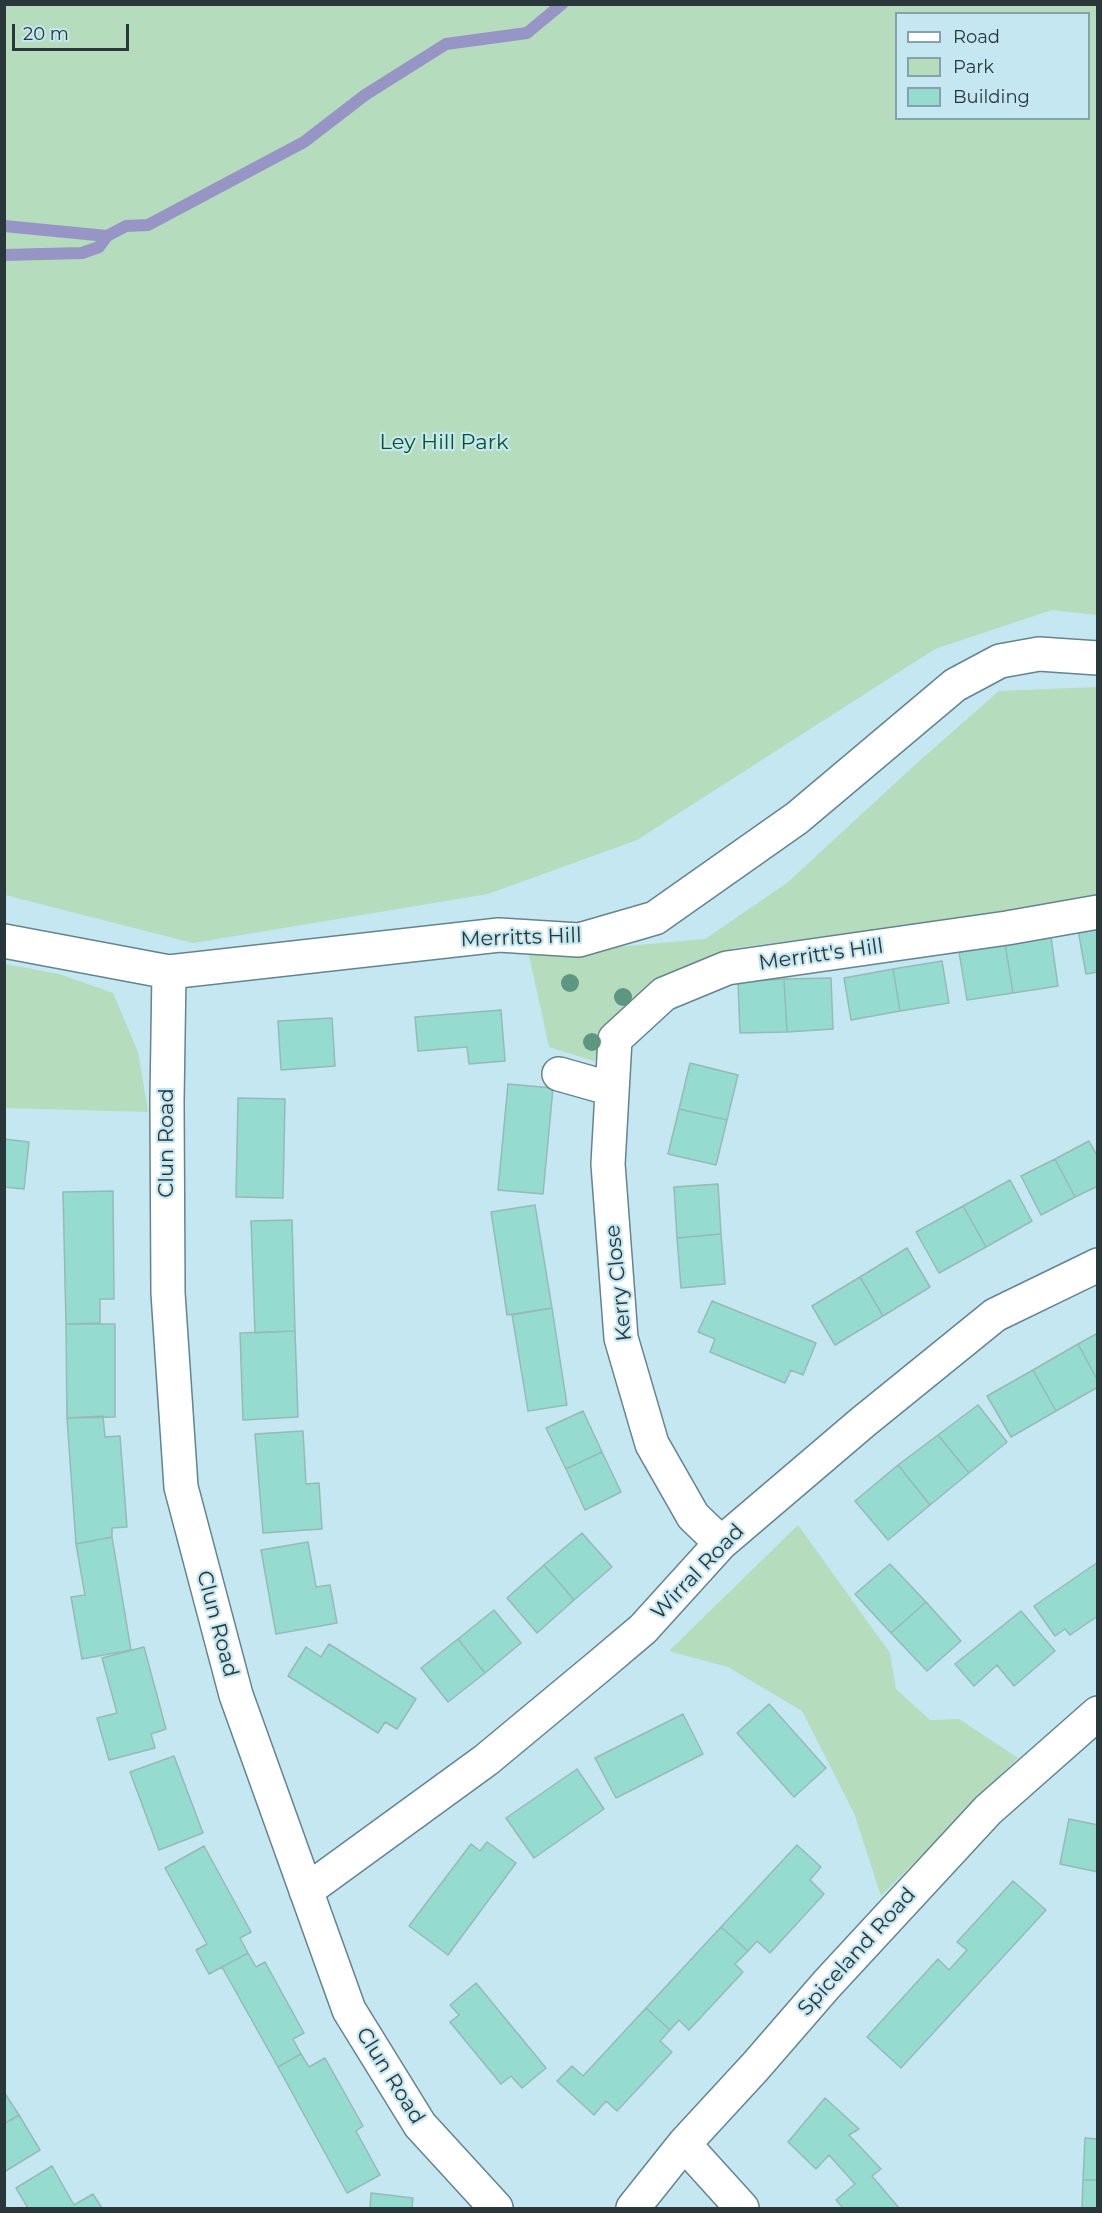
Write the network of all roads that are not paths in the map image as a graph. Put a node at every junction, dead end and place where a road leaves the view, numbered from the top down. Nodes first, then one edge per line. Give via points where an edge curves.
1 (1098, 658) edge
2 (1098, 912) edge
3 (4, 941) edge
4 (169, 972) junction
5 (559, 1074) dead end
6 (612, 1089) junction
7 (1098, 1265) edge
8 (721, 1543) junction
9 (1098, 1713) edge
10 (306, 1891) junction
11 (684, 2144) junction
12 (495, 2208) edge
13 (633, 2208) edge
14 (742, 2208) edge

1 - 4 street, Merritts Hill via 1039,654 1020,657 1000,661 955,686 797,818 655,918 579,940 499,935
2 - 6 street, Merritt's Hill via 727,968 664,994 615,1039
3 - 4 street, Merritts Hill
4 - 10 street, Clun Road via 168,1293 181,1487 236,1695
5 - 6 street
6 - 8 street, Kerry Close via 608,1164 621,1338 652,1444 693,1516
7 - 8 street, Wirral Road via 995,1315
8 - 10 street, Wirral Road via 643,1629 598,1667 486,1760
9 - 11 street, Spiceland Road via 988,1810
10 - 12 street, Clun Road via 349,2010 420,2126
11 - 13 street, Spiceland Road
11 - 14 street

